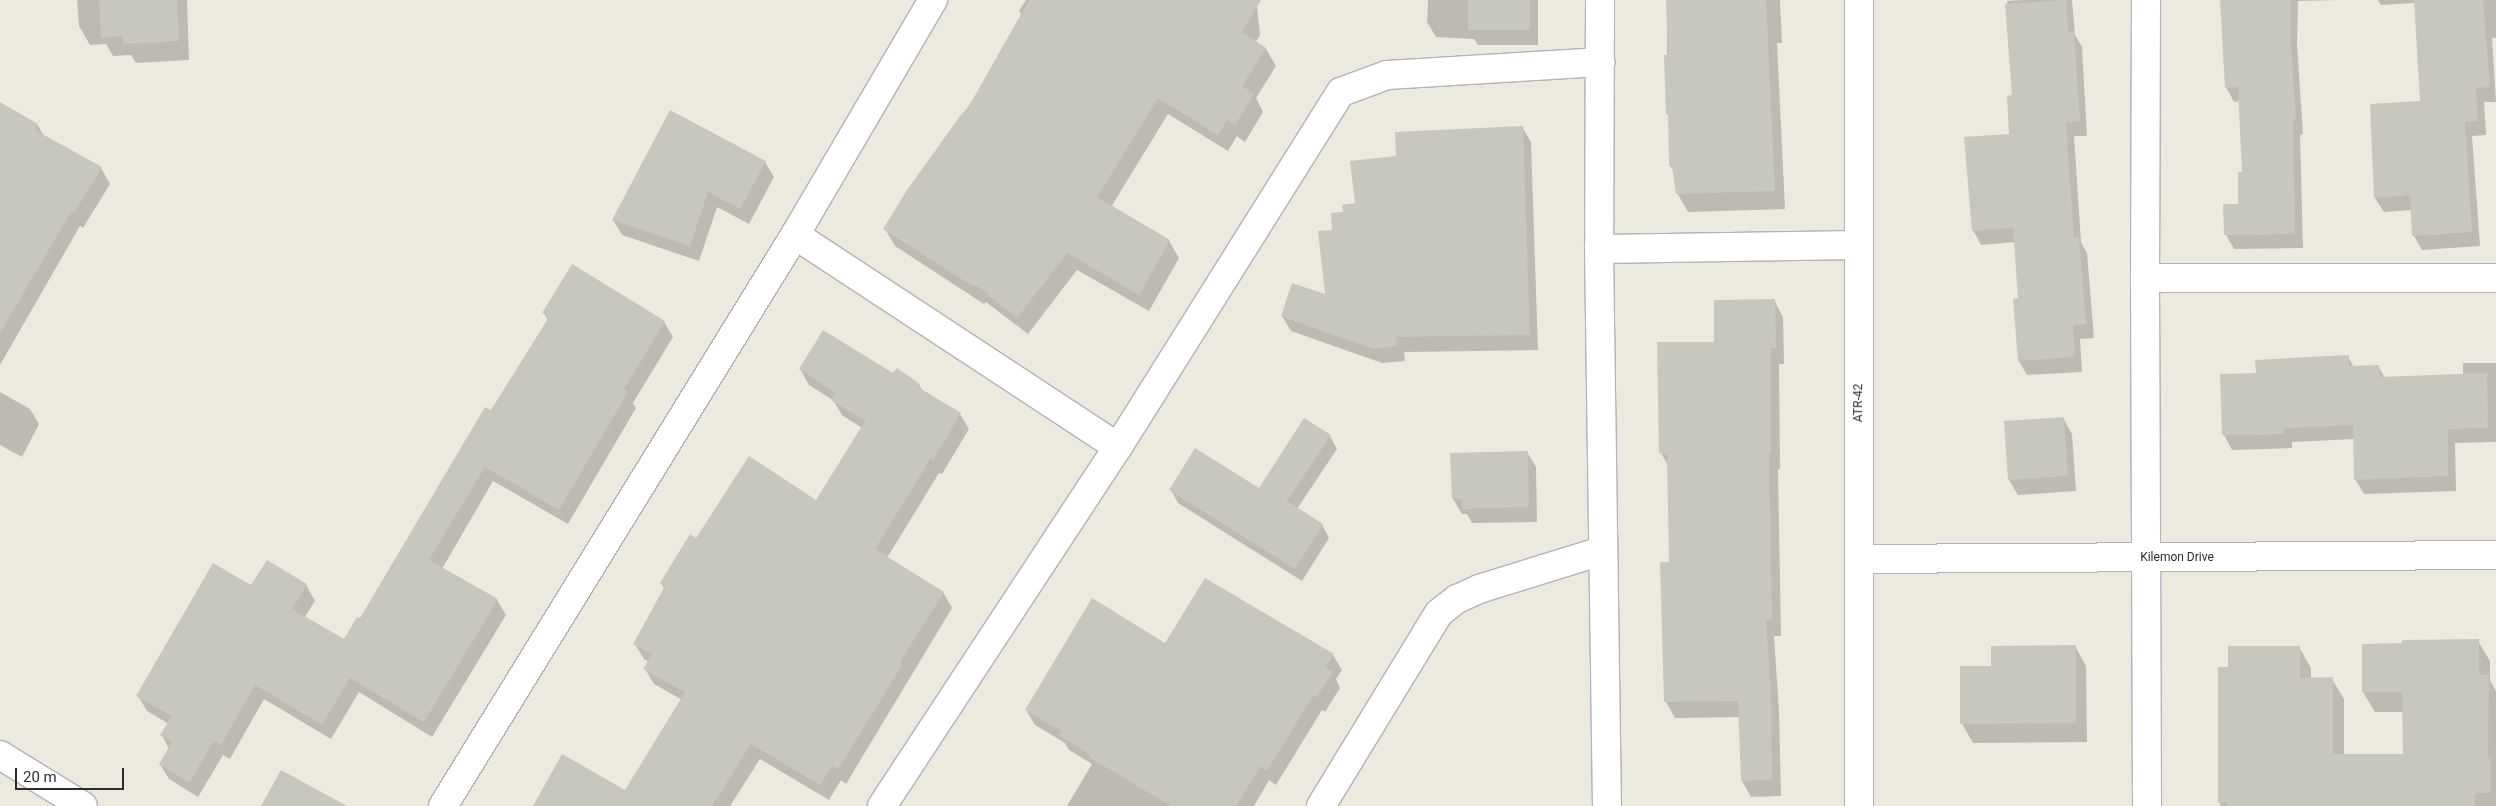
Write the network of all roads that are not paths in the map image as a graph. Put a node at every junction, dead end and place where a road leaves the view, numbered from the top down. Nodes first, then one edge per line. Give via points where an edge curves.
1 (934, 0) edge
2 (1600, 0) edge
3 (1859, 0) edge
4 (2146, 0) edge
5 (1601, 62) junction
6 (795, 234) junction
7 (1859, 245) junction
8 (1598, 249) junction
9 (2145, 278) junction
10 (2496, 278) edge
11 (1118, 447) junction
12 (1602, 551) junction
13 (2496, 555) edge
14 (2147, 558) junction
15 (1859, 559) junction
16 (0, 755) edge
17 (83, 806) edge
18 (443, 806) edge
19 (882, 806) edge
20 (1321, 806) edge
21 (1607, 806) edge
22 (1859, 806) edge
23 (2147, 806) edge

1 - 6 street
2 - 5 street
3 - 7 street, ATR-42
4 - 9 street
5 - 8 street
5 - 11 street via 1387,75 1341,92
6 - 11 street
6 - 18 street
7 - 8 street
7 - 15 street, ATR-42
8 - 12 street
9 - 10 street
9 - 14 street
11 - 19 street
12 - 20 street via 1479,589 1457,599 1439,613
12 - 21 street
13 - 14 street, Kilemon Drive
14 - 15 street, Kilemon Drive
14 - 23 street
15 - 22 street, ATR-42
16 - 17 street

